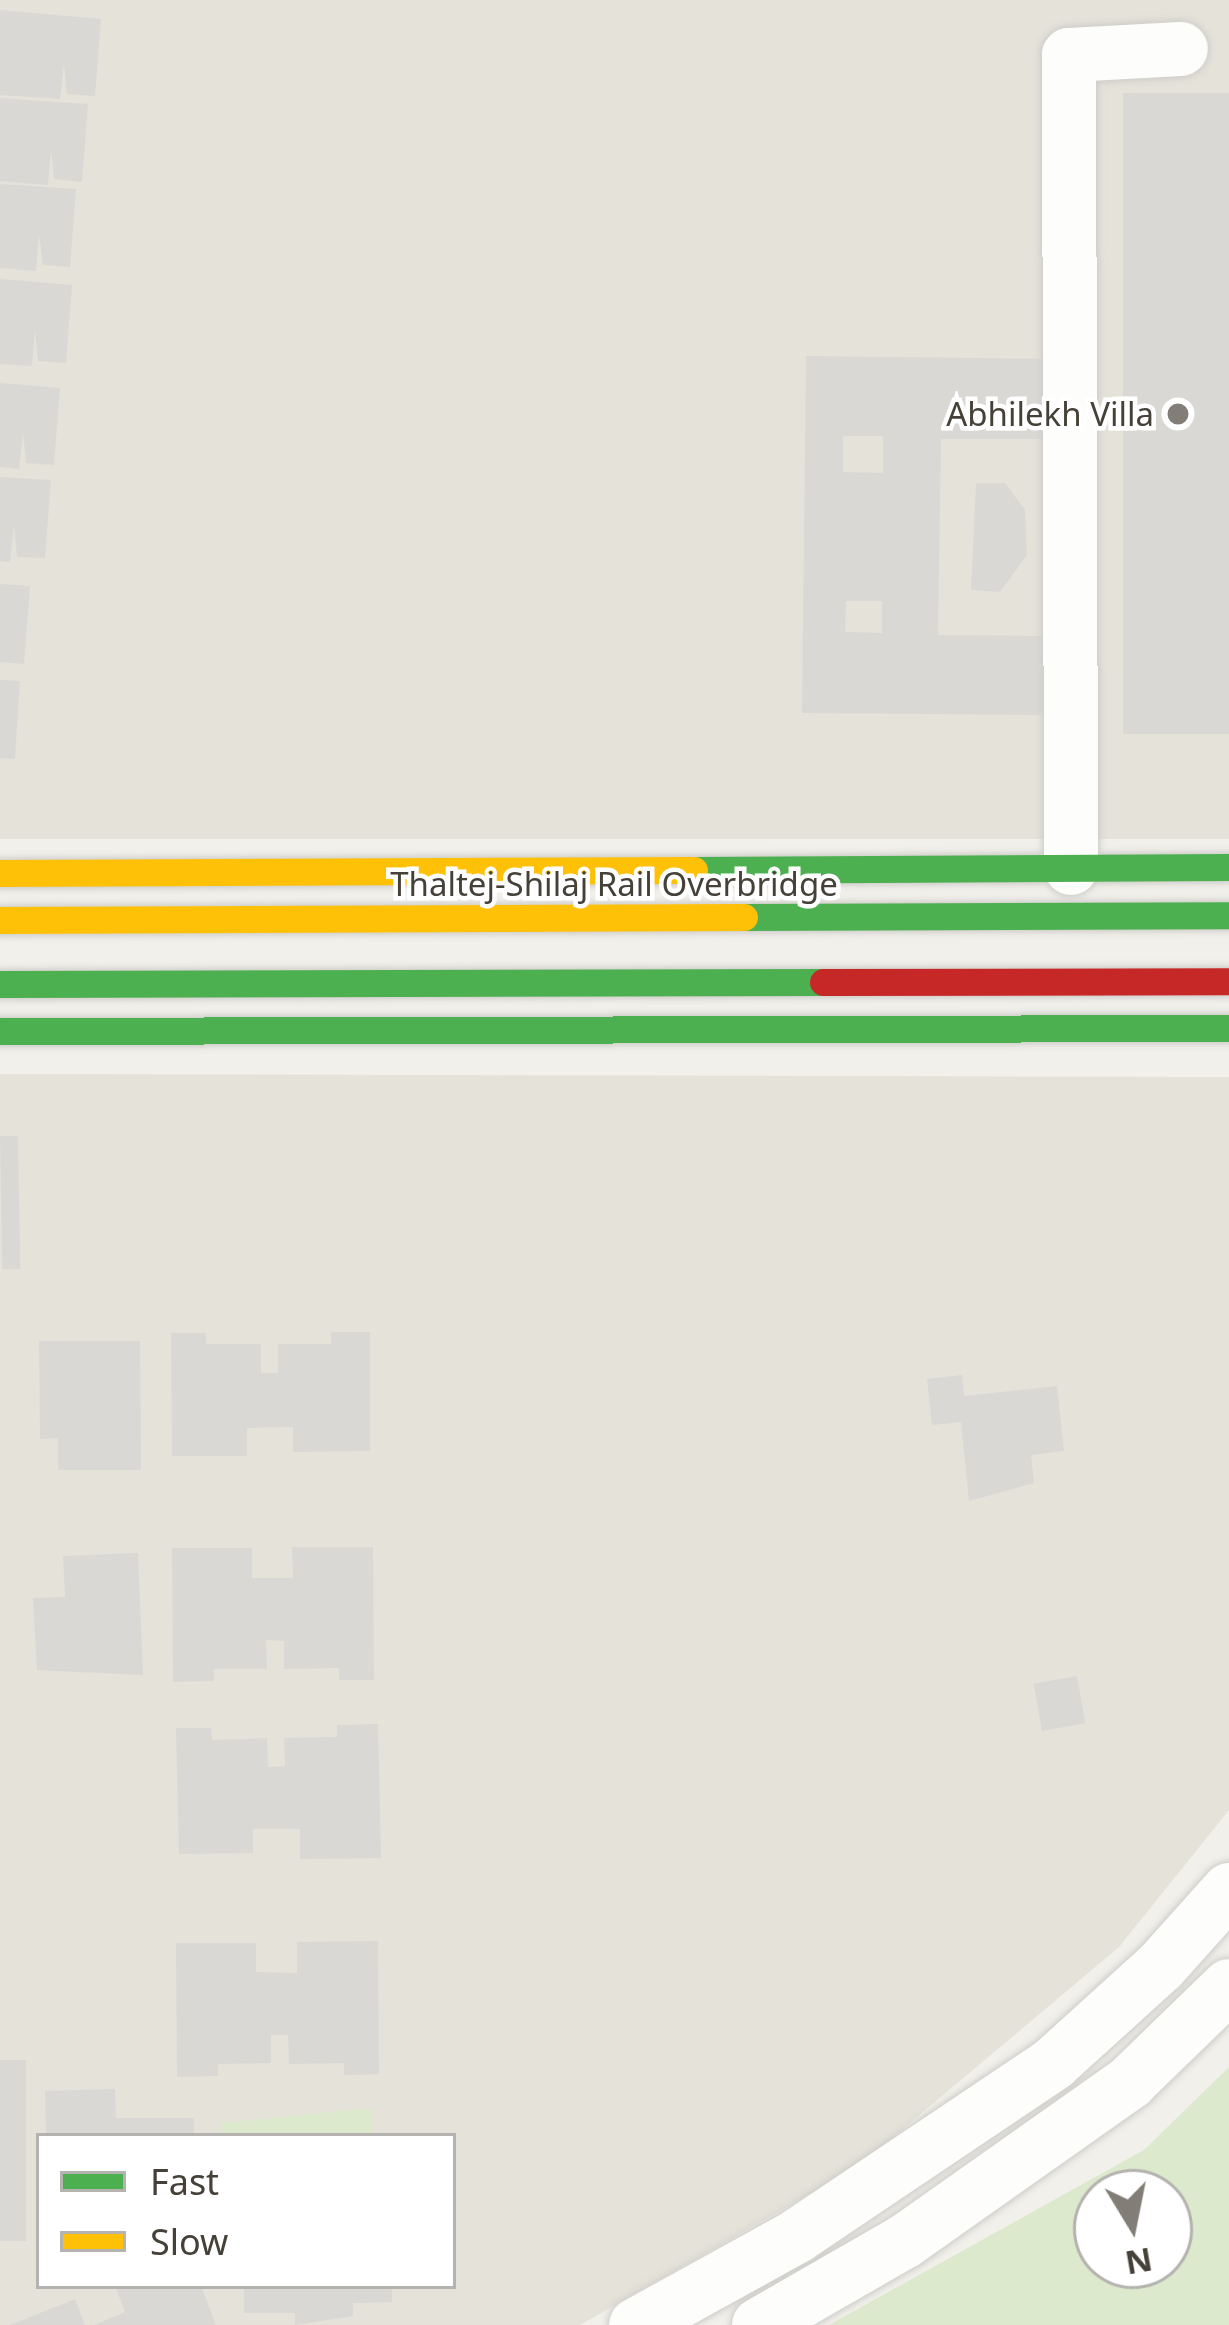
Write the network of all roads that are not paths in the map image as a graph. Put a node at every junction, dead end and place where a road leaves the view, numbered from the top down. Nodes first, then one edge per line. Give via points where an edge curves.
1 (1181, 50) dead end
2 (1229, 867) edge
3 (1072, 868) junction
4 (0, 873) edge
5 (1229, 915) edge
6 (0, 920) edge
7 (1229, 981) edge
8 (0, 984) edge
9 (1229, 1028) edge
10 (0, 1031) edge
11 (1229, 1890) edge
12 (1229, 1986) edge
13 (636, 2325) edge
14 (759, 2325) edge

1 - 3 street via 1069,56
2 - 3 street
3 - 4 street
5 - 6 street, Thaltej-Shilaj Rail Overbridge
7 - 8 street
9 - 10 street
11 - 13 street via 1161,1966 1054,2063 797,2236
12 - 14 street via 1178,2040 1081,2118 905,2241

